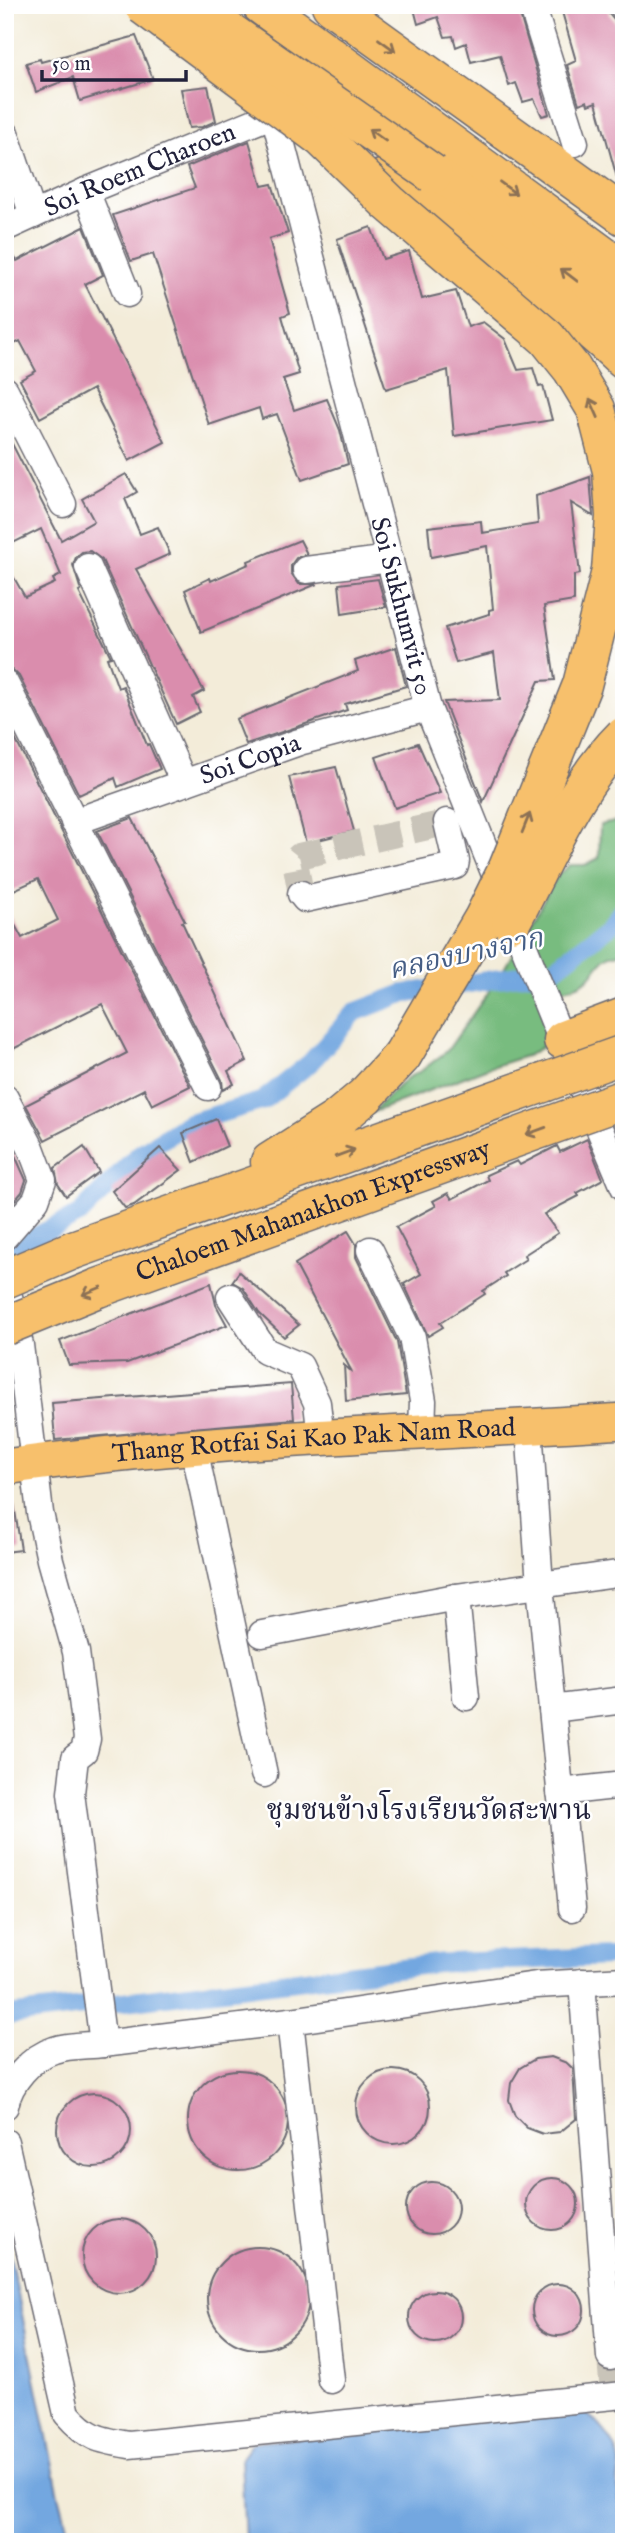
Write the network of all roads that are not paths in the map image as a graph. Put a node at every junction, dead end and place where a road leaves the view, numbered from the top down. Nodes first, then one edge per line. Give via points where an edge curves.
1 (143, 5) edge
2 (191, 5) edge
3 (246, 5) edge
4 (261, 5) edge
5 (331, 5) edge
6 (532, 5) edge
7 (274, 114) junction
8 (5, 133) edge
9 (322, 138) junction
10 (566, 155) junction
11 (86, 191) junction
12 (624, 200) edge
13 (33, 215) junction
14 (624, 216) edge
15 (5, 228) edge
16 (624, 271) edge
17 (127, 294) dead end
18 (624, 315) edge
19 (624, 360) edge
20 (5, 390) edge
21 (63, 504) dead end
22 (390, 559) junction
23 (88, 567) dead end
24 (306, 570) dead end
25 (5, 683) edge
26 (428, 708) junction
27 (624, 736) edge
28 (184, 783) junction
29 (453, 821) junction
30 (74, 822) junction
31 (301, 894) dead end
32 (624, 1017) edge
33 (563, 1040) junction
34 (624, 1054) edge
35 (402, 1056) junction
36 (208, 1087) dead end
37 (5, 1098) edge
38 (624, 1100) edge
39 (624, 1187) edge
40 (5, 1236) edge
41 (73, 1250) junction
42 (370, 1251) dead end
43 (5, 1279) edge
44 (230, 1297) dead end
45 (5, 1326) edge
46 (624, 1421) edge
47 (529, 1427) junction
48 (422, 1432) junction
49 (321, 1438) junction
50 (194, 1448) junction
51 (19, 1465) edge
52 (624, 1573) edge
53 (540, 1585) junction
54 (456, 1597) junction
55 (262, 1634) dead end
56 (466, 1697) dead end
57 (624, 1700) edge
58 (552, 1709) junction
59 (264, 1774) dead end
60 (624, 1785) edge
61 (560, 1792) junction
62 (572, 1908) dead end
63 (624, 1980) edge
64 (582, 1982) junction
65 (289, 2021) junction
66 (102, 2035) junction
67 (5, 2105) edge
68 (5, 2142) edge
69 (331, 2380) dead end
70 (614, 2382) edge

1 - 9 highway, bridge
18 -> 2 highway, bridge
3 - 7 street, Soi Sukhumvit 50
4 -> 16 highway
5 -> 10 highway
6 - 10 street
7 - 11 street, Soi Roem Charoen
7 - 22 street, Soi Sukhumvit 50
8 - 13 street
9 - 19 highway, bridge via 512,268
35 -> 9 highway, bridge via 460,961 508,868 582,685 611,572 612,471 596,409 547,338 389,203
10 - 12 highway
10 - 14 highway
11 - 13 street, Soi Roem Charoen
11 - 17 street
13 - 15 street, Soi Roem Charoen
20 - 21 street
22 - 24 street
22 - 26 street, Soi Sukhumvit 50
23 - 28 street
25 - 30 street
26 - 28 street, Soi Copia via 299,742
26 - 29 street, Soi Sukhumvit 50
27 - 35 highway, bridge via 606,754 564,817 476,978
28 - 30 street, Soi Copia
29 - 31 street via 455,866 305,899
29 - 33 street, Soi Sukhumvit 50, bridge via 487,852
30 - 36 street
32 - 33 highway
33 - 39 street, Soi Sukhumvit 50
41 -> 34 highway, Chaloem Mahanakhon Expressway, bridge
35 - 41 highway via 355,1104 269,1163
37 - 40 street via 43,1180 36,1200
38 -> 45 highway, Chaloem Mahanakhon Expressway, bridge via 98,1288
41 - 43 highway, Chaloem Mahanakhon Expressway, bridge
42 - 48 street via 412,1337 423,1401
43 - 51 street via 20,1345
44 - 49 street via 265,1351 300,1366 317,1403
46 - 47 main road, Thang Rotfai Sai Kao Pak Nam Road
47 - 48 main road, Thang Rotfai Sai Kao Pak Nam Road
47 - 53 street
48 - 49 main road, Thang Rotfai Sai Kao Pak Nam Road
49 - 50 main road, Thang Rotfai Sai Kao Pak Nam Road
50 - 51 main road, Thang Rotfai Sai Kao Pak Nam Road
50 - 59 street
51 - 66 street via 76,1652 87,1739 84,1751 75,1758 71,1793
52 - 53 street
53 - 54 street
53 - 58 street
54 - 55 street
54 - 56 street
57 - 58 street
58 - 61 street
60 - 61 street
61 - 62 street
63 - 64 street
64 - 65 street
64 - 70 street
65 - 66 street
65 - 69 street
66 - 67 street via 52,2050 28,2066
68 - 70 street via 67,2414 99,2440 129,2445

